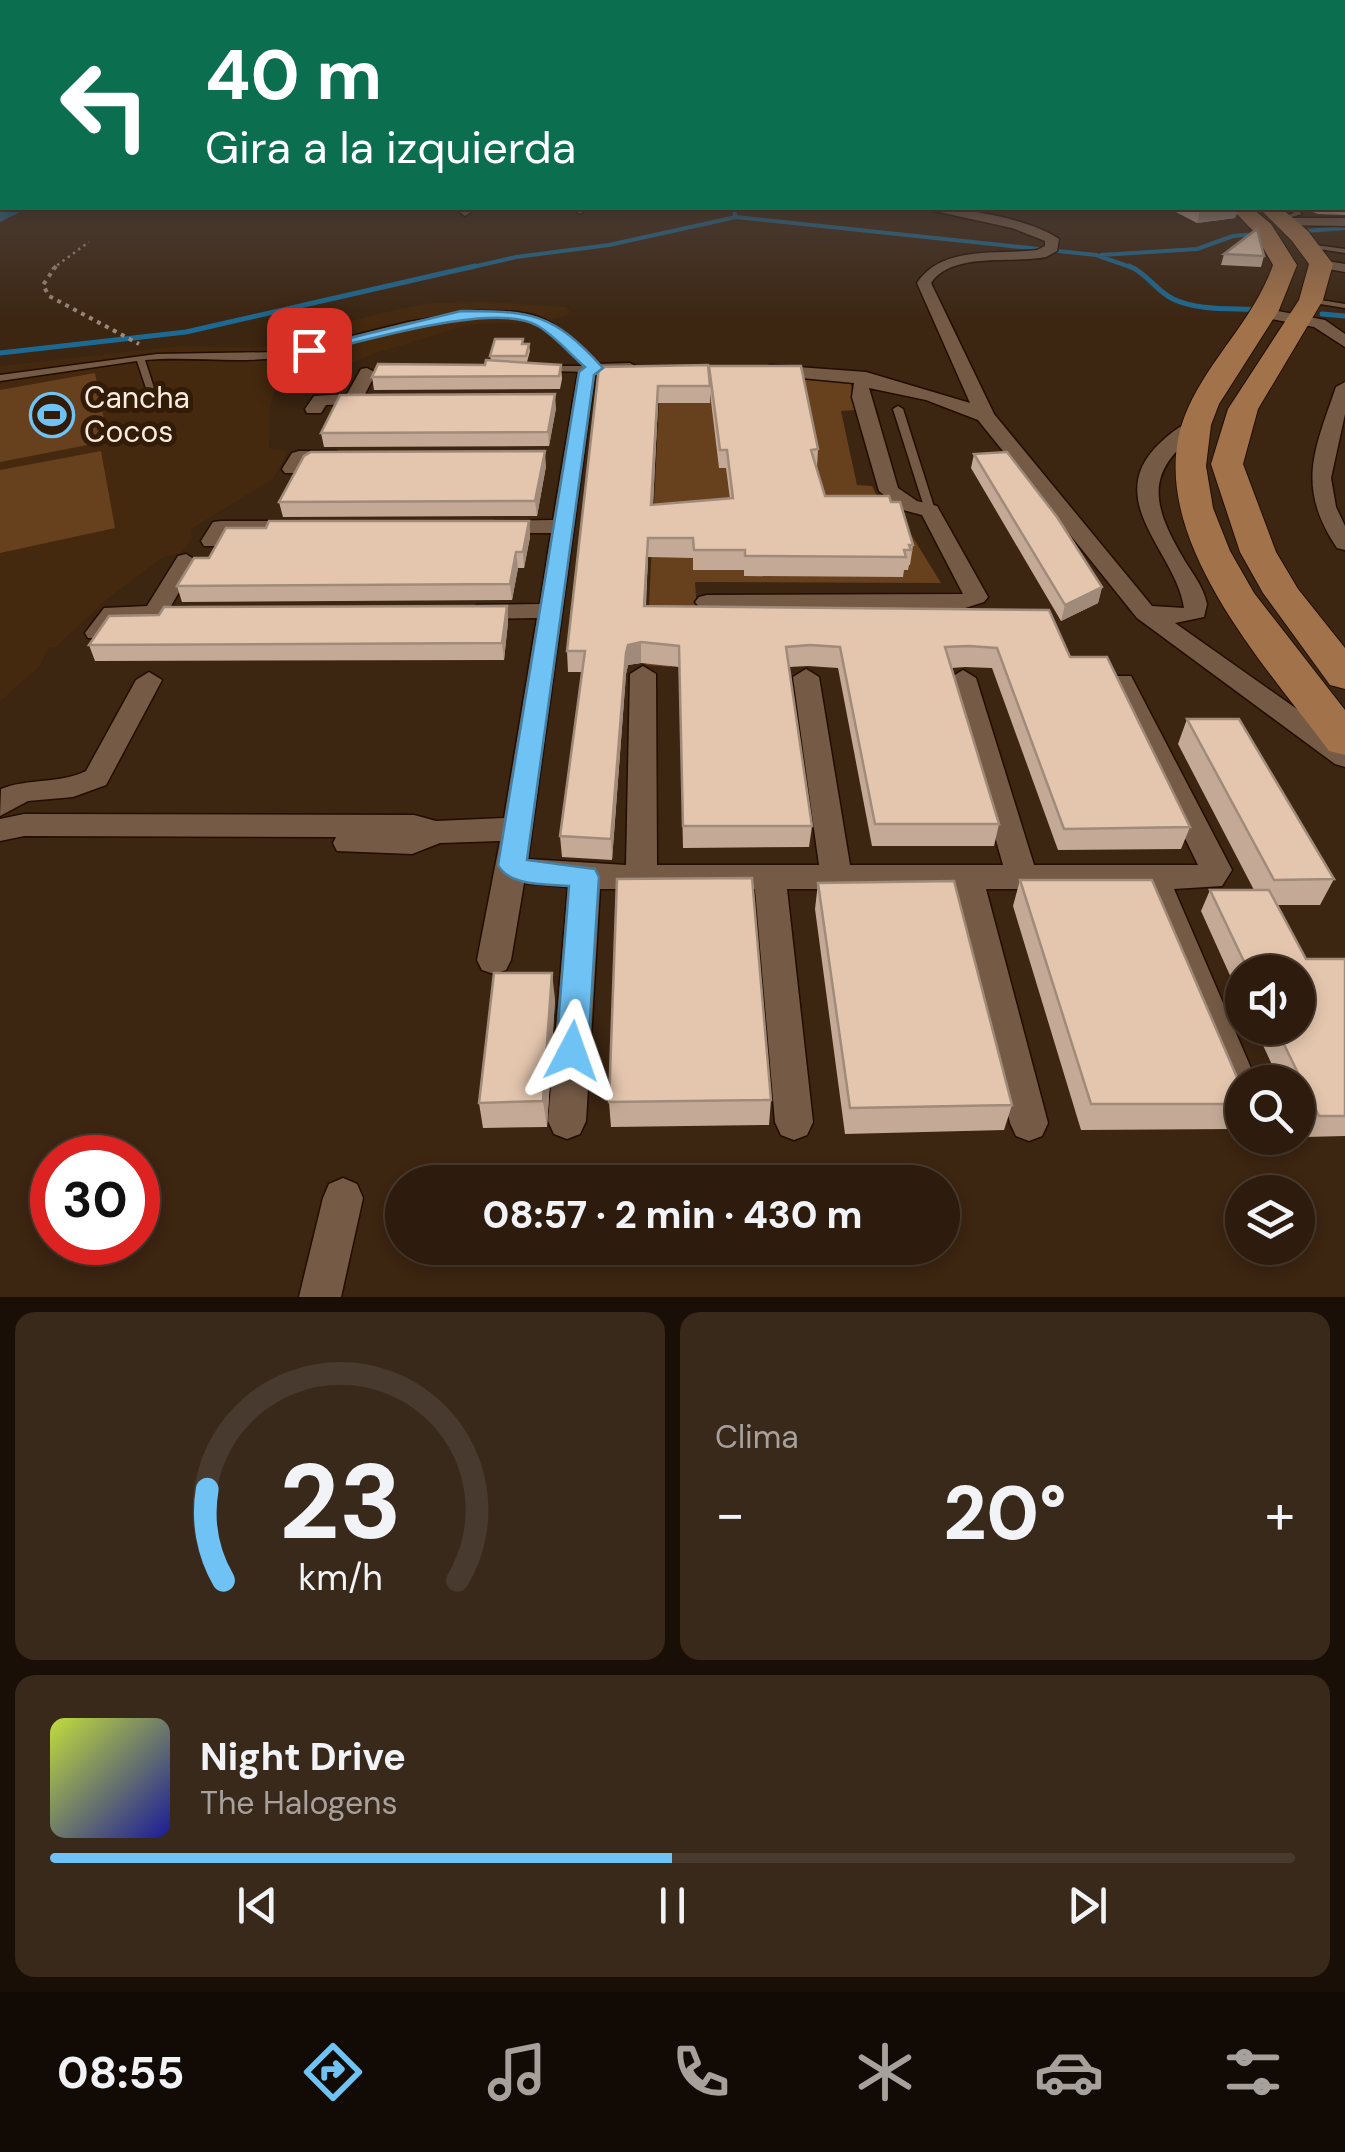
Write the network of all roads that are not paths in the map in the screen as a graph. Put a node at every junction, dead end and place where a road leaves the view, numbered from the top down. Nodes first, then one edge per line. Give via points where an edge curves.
1 (936, 210) edge
2 (1243, 210) edge
3 (1282, 214) edge
4 (1345, 222) edge
5 (1345, 251) edge
6 (1325, 259) edge
7 (1345, 306) edge
8 (1299, 319) junction
9 (1261, 324) junction
10 (1345, 342) edge
11 (140, 358) junction
12 (595, 368) junction
13 (653, 368) edge
14 (532, 369) edge
15 (746, 369) edge
16 (367, 374) dead end
17 (866, 377) junction
18 (0, 378) edge
19 (1345, 387) edge
20 (150, 388) dead end
21 (390, 399) edge
22 (353, 400) junction
23 (314, 409) dead end
24 (898, 409) dead end
25 (985, 416) junction
26 (1196, 426) junction
27 (1336, 443) edge
28 (355, 457) edge
29 (292, 469) edge
30 (930, 510) junction
31 (560, 526) junction
32 (315, 527) edge
33 (467, 527) edge
34 (212, 541) dead end
35 (1345, 543) edge
36 (186, 561) dead end
37 (707, 602) edge
38 (549, 611) junction
39 (448, 612) edge
40 (1145, 612) junction
41 (154, 613) junction
42 (213, 613) edge
43 (97, 632) edge
44 (643, 674) dead end
45 (806, 676) dead end
46 (1345, 676) edge
47 (963, 678) dead end
48 (149, 680) dead end
49 (1122, 682) edge
50 (1345, 740) edge
51 (1345, 757) edge
52 (0, 805) edge
53 (517, 829) junction
54 (0, 830) edge
55 (436, 832) junction
56 (0, 840) edge
57 (512, 865) junction
58 (836, 876) junction
59 (584, 877) junction
60 (641, 877) junction
61 (770, 877) junction
62 (967, 877) junction
63 (1022, 878) junction
64 (1154, 880) junction
65 (494, 960) dead end
66 (1232, 1065) edge
67 (567, 1121) dead end
68 (794, 1122) dead end
69 (1029, 1122) dead end
70 (343, 1198) dead end
71 (320, 1297) edge

1 - 25 street via 1040,232 1054,241 1046,252 944,264 925,278
2 - 9 main road via 1285,265
3 - 4 street
3 - 6 main road
5 - 6 lane
6 - 8 main road
7 - 8 lane
8 - 9 main road
8 - 10 street
8 - 46 main road via 1243,409 1227,464 1258,552
9 - 26 main road
11 - 12 lane via 284,354 461,315 495,315 541,321
11 - 18 lane
11 - 20 lane
12 - 13 street
12 - 14 lane
12 - 31 street via 575,398
15 - 17 street
16 - 22 street
17 - 25 street
17 - 30 street via 861,397 889,491
19 - 27 street
21 - 22 street
22 - 23 street via 320,400
24 - 30 lane
25 - 40 street
26 - 40 street via 1162,450 1149,488 1152,523 1190,584 1196,612
26 - 50 main road via 1190,471 1202,532 1226,578
27 - 35 street via 1321,486
28 - 29 street via 299,457
30 - 37 street via 977,594 974,600
31 - 33 street
31 - 38 street
32 - 34 street via 220,527
36 - 41 street
38 - 39 street
38 - 53 street
40 - 51 street
41 - 42 street
41 - 43 street via 112,613
44 - 60 street
45 - 58 street
47 - 63 street
48 - 52 street via 96,778 85,786 21,791
49 - 64 street via 1216,870 1211,877
53 - 55 street
53 - 57 street
54 - 55 street via 24,824 414,826
55 - 56 street via 412,843
57 - 59 street
57 - 65 street
58 - 61 street
58 - 62 street
59 - 60 street
59 - 67 street
60 - 61 street
61 - 68 street
62 - 63 street
62 - 69 street
63 - 64 street
64 - 66 street
70 - 71 street

